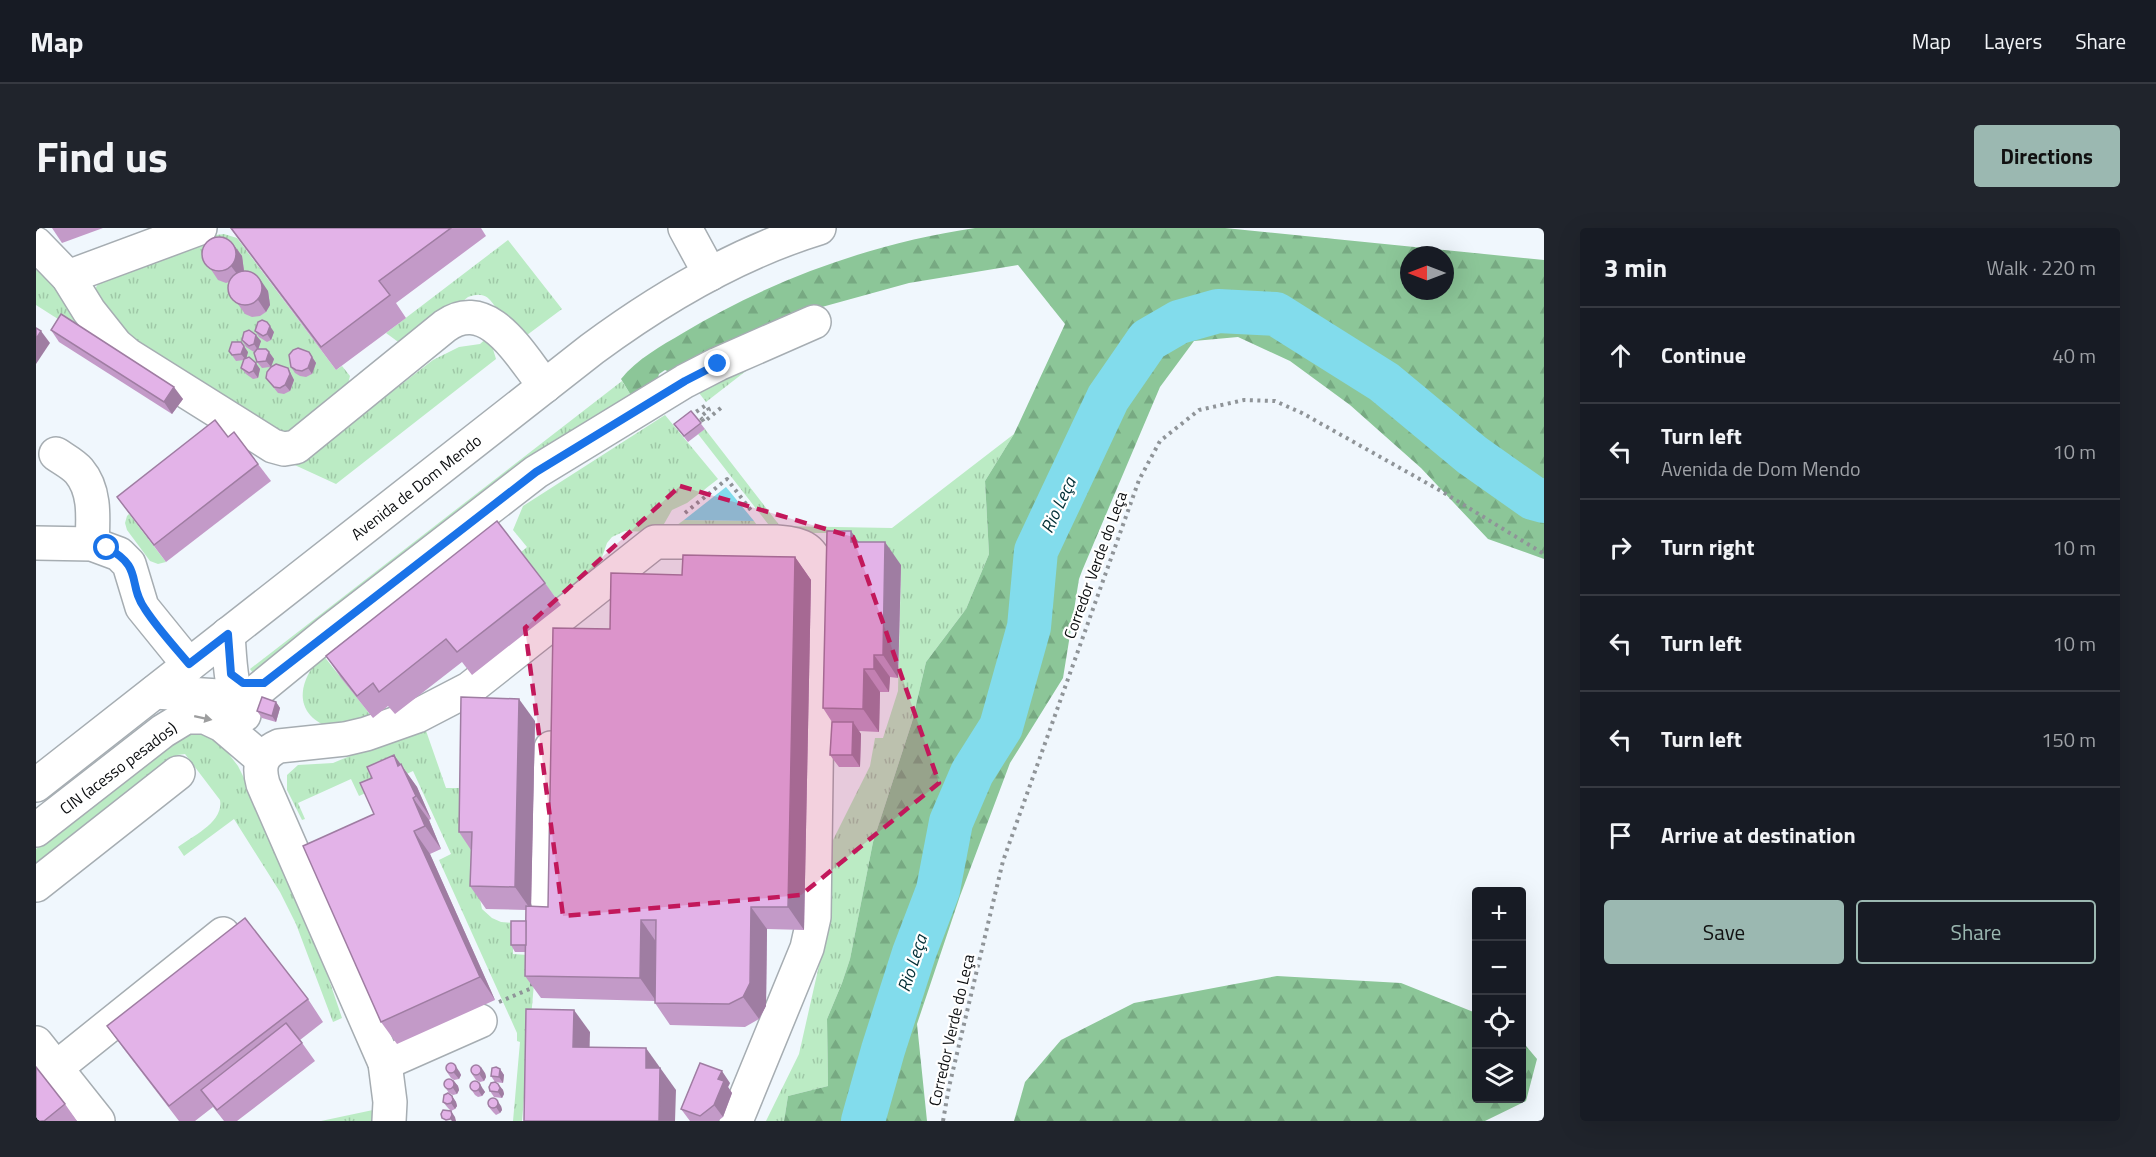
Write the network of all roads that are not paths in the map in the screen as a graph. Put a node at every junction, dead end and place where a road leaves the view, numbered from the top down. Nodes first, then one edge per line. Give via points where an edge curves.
1 (135, 228) edge
2 (200, 228) edge
3 (685, 228) edge
4 (819, 228) edge
5 (36, 244) edge
6 (65, 274) junction
7 (710, 274) junction
8 (814, 322) dead end
9 (544, 386) junction
10 (56, 454) dead end
11 (36, 543) edge
12 (92, 544) junction
13 (555, 620) junction
14 (228, 634) junction
15 (554, 655) edge
16 (189, 664) junction
17 (233, 685) junction
18 (155, 692) junction
19 (553, 713) edge
20 (266, 755) junction
21 (178, 773) dead end
22 (36, 785) edge
23 (36, 830) edge
24 (36, 885) edge
25 (547, 899) edge
26 (223, 934) edge
27 (491, 1010) road end
28 (46, 1055) edge
29 (385, 1063) junction
30 (98, 1121) edge
31 (389, 1121) edge
32 (736, 1121) edge

1 - 6 main road via 83,249
2 - 6 main road
3 - 7 main road
4 - 7 main road, Avenida de Dom Mendo
5 - 6 main road
6 - 9 main road via 89,311 128,355 273,446 284,449 296,447 445,326 465,317 495,325
7 - 9 main road, Avenida de Dom Mendo via 634,318
8 - 17 main road via 685,381 536,472 252,695
9 - 14 main road, Avenida de Dom Mendo
10 - 12 main road via 78,469 85,480 91,496
11 - 12 main road
12 - 16 main road via 118,554 129,564 142,607
13 - 15 main road
13 - 20 main road via 469,689 417,716 345,739 279,746
13 - 32 main road via 655,542 776,542 795,544 816,558 819,572 814,917 807,948
14 - 16 main road, Avenida de Dom Mendo
14 - 17 main road
16 - 18 main road, Avenida de Dom Mendo
17 - 18 main road
17 - 20 main road via 243,714
18 - 22 main road, Avenida de Dom Mendo
19 - 25 main road
23 -> 20 main road, CIN (acesso pesados) via 186,717 205,717 222,725
20 - 29 main road via 259,771 262,784
21 - 24 main road
26 - 28 main road
27 - 29 main road
28 - 30 main road
29 - 31 main road

